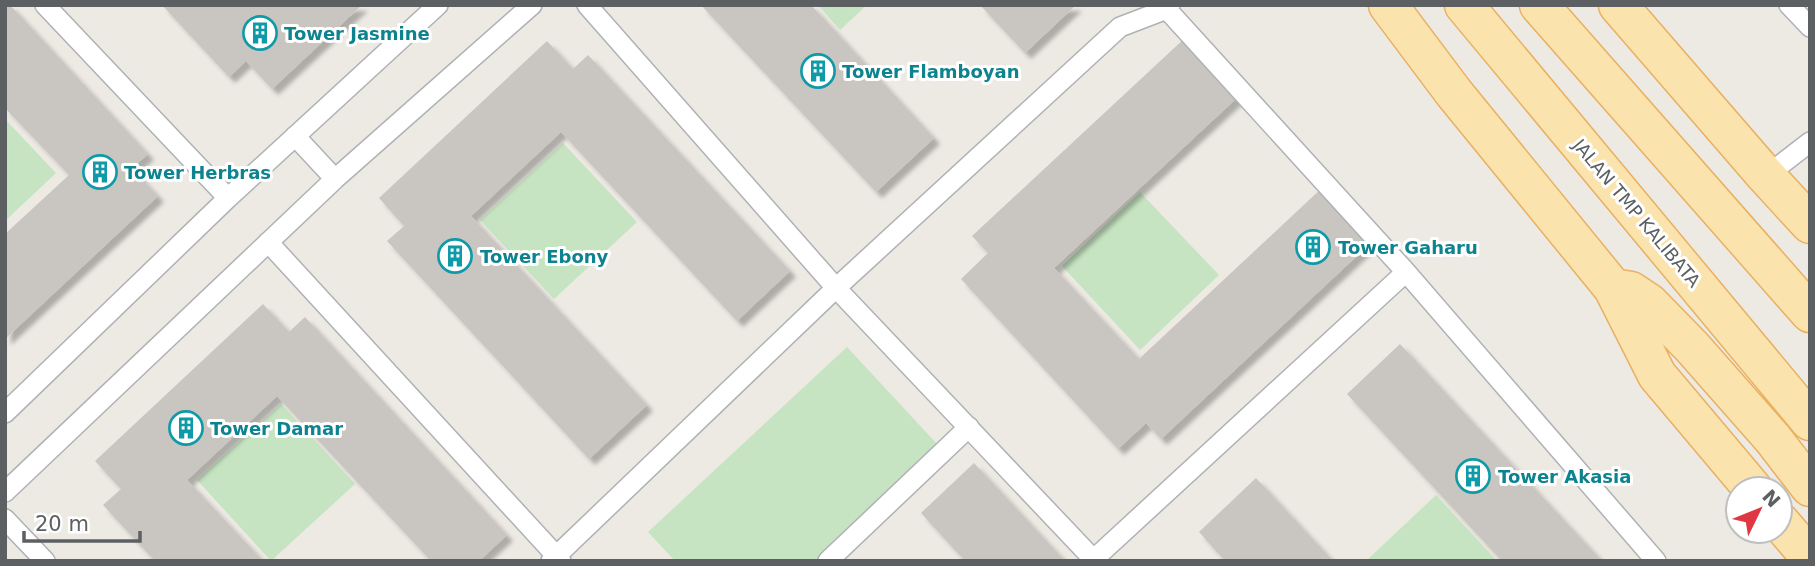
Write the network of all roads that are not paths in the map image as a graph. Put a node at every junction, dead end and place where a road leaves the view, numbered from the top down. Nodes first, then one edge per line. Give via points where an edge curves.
1 (45, 5) edge
2 (438, 5) edge
3 (532, 5) edge
4 (587, 5) edge
5 (1130, 5) edge
6 (1388, 5) edge
7 (1464, 5) edge
8 (1539, 5) edge
9 (1618, 5) edge
10 (1789, 5) edge
11 (1166, 7) edge
12 (1120, 27) junction
13 (1810, 27) edge
14 (295, 136) junction
15 (1810, 142) edge
16 (1766, 176) junction
17 (335, 178) junction
18 (228, 198) junction
19 (1810, 224) edge
20 (268, 242) junction
21 (1406, 272) junction
22 (836, 288) junction
23 (1614, 288) junction
24 (1810, 313) edge
25 (5, 413) edge
26 (1810, 421) edge
27 (969, 427) junction
28 (1741, 475) edge
29 (1810, 487) edge
30 (5, 492) edge
31 (5, 519) edge
32 (1794, 538) edge
33 (1810, 556) edge
34 (556, 559) edge
35 (1094, 560) edge
36 (45, 561) edge
37 (828, 561) edge
38 (1656, 561) edge

1 - 18 lane
2 - 14 lane
3 - 17 lane
4 - 22 lane
5 - 12 lane
6 - 23 main road
7 - 26 main road, JALAN TMP KALIBATA
8 - 24 main road
9 - 16 main road
10 - 13 lane
11 - 12 lane
11 - 21 lane
12 - 22 lane
14 - 17 lane
14 - 18 lane
15 - 16 lane
16 - 19 main road
17 - 20 lane
18 - 25 lane
20 - 30 lane
20 - 34 lane
21 - 35 lane
21 - 38 lane
22 - 27 lane
22 - 34 lane
23 - 28 main road via 1657,375
23 - 29 main road via 1631,291 1649,303 1773,439
27 - 35 lane
27 - 37 lane
31 - 36 lane
32 - 33 main road

